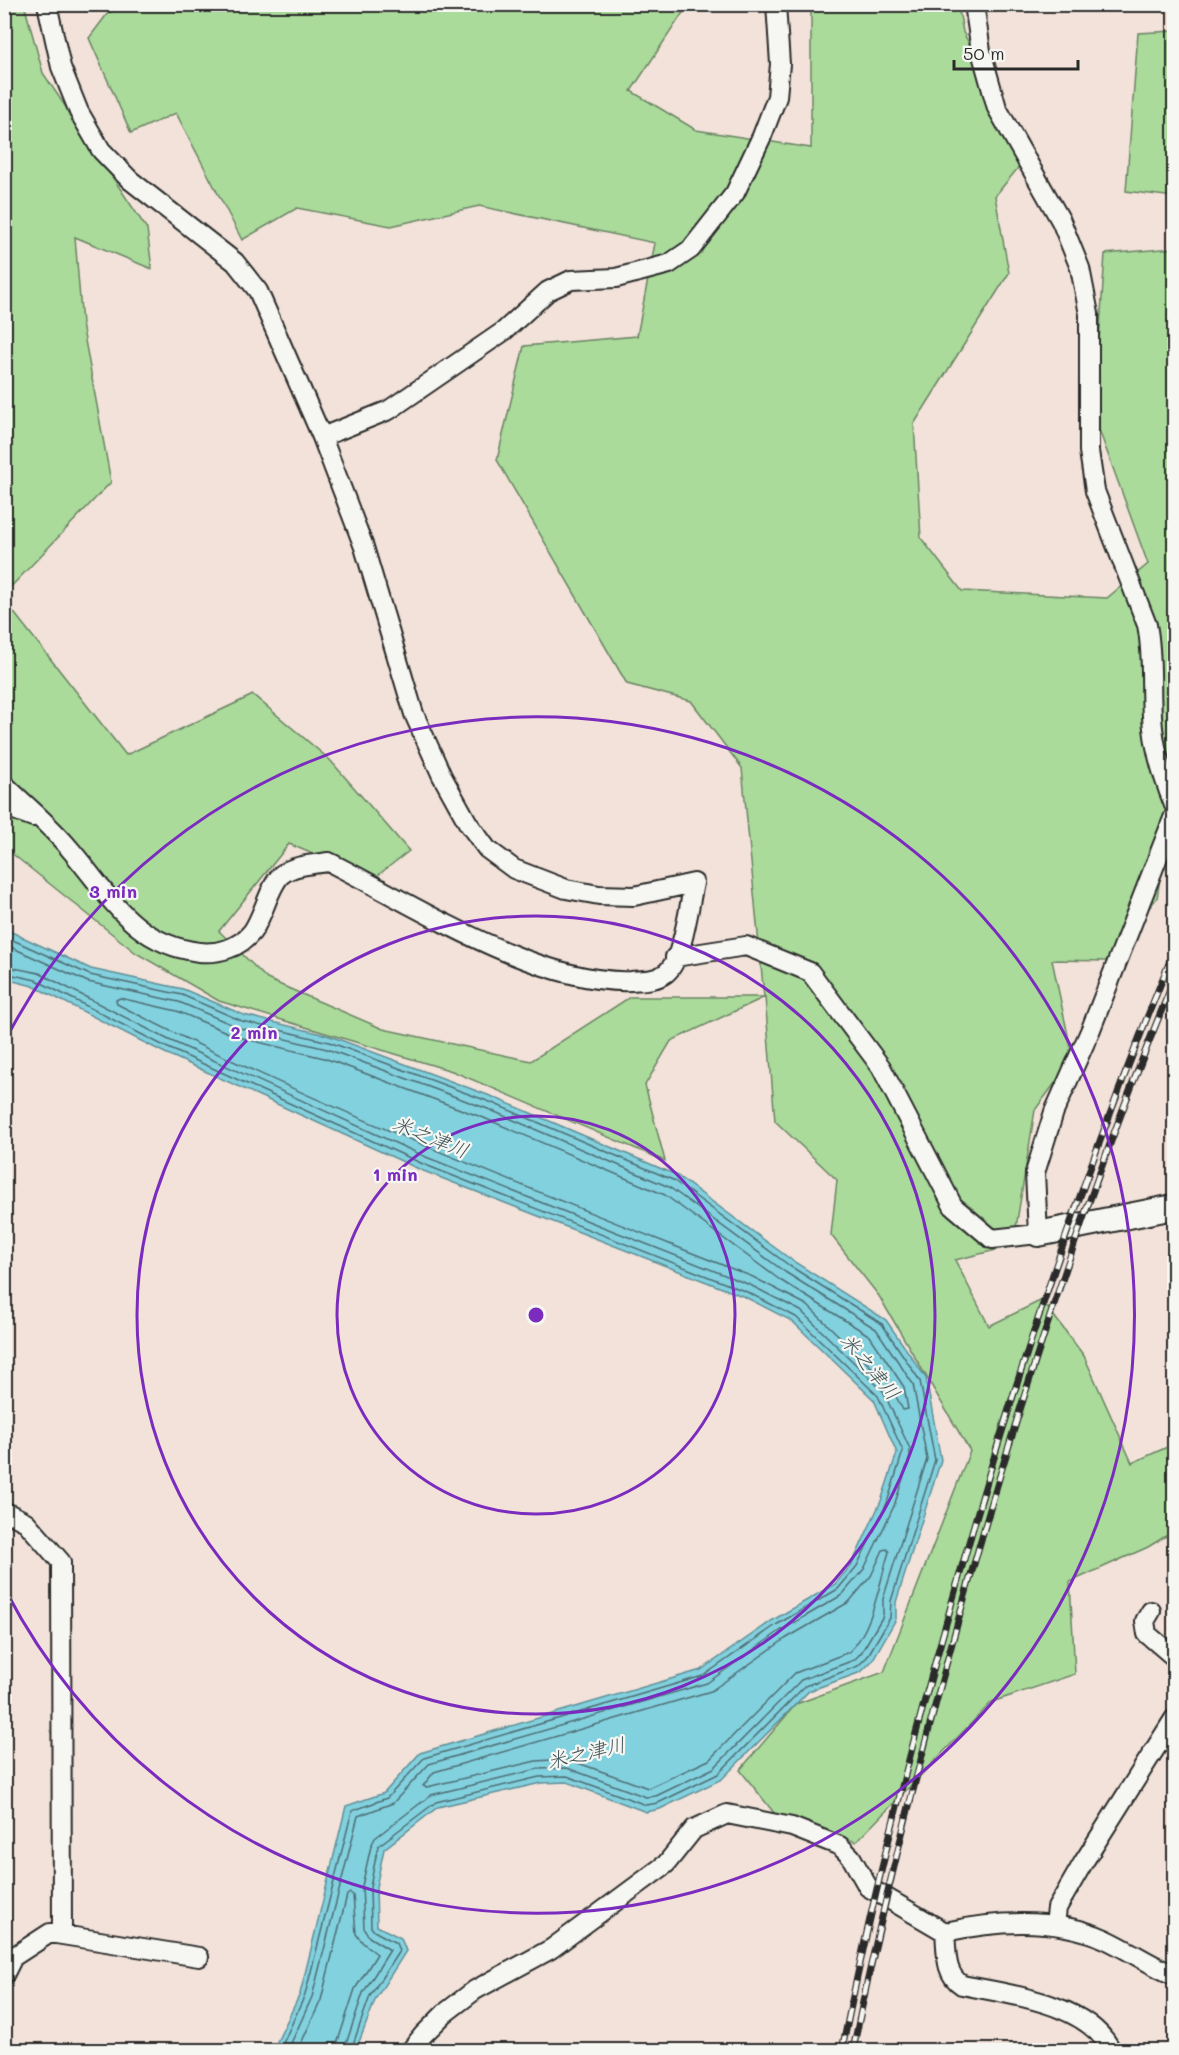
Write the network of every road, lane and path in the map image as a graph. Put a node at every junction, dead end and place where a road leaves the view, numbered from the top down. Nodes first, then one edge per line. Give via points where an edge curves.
1 (47, 4) edge
2 (776, 4) edge
3 (974, 4) edge
4 (322, 437) junction
5 (4, 784) edge
6 (1174, 805) edge
7 (4, 806) edge
8 (1174, 816) edge
9 (40, 820) junction
10 (675, 957) junction
11 (1174, 1207) edge
12 (1038, 1234) junction
13 (4, 1511) edge
14 (1151, 1611) dead end
15 (1174, 1657) edge
16 (1174, 1719) edge
17 (1055, 1925) junction
18 (945, 1932) junction
19 (62, 1933) junction
20 (199, 1958) dead end
21 (4, 1975) edge
22 (1174, 1976) edge
23 (411, 2050) edge
24 (1111, 2050) edge

1 - 4 street via 61,67 92,136 130,180 235,262 252,284
2 - 4 street via 780,64 777,97 735,193 691,249 669,264 616,278 571,280 548,291 504,332 389,410
3 - 6 street via 981,51 998,108 1061,221 1080,268 1089,314 1089,451 1095,491 1147,625 1153,727 1161,771
4 - 10 street via 364,547 414,714 468,823 487,849 514,869 566,890 634,896 694,883
5 - 9 street
7 - 9 street
8 - 12 street via 1091,1029 1054,1112 1035,1173
9 - 10 street via 68,846 114,906 141,931 182,950 214,954 234,947 252,932 281,875 302,866 329,862 507,953 572,974 611,982 655,980 668,972
10 - 12 street via 746,946 810,972 881,1068 953,1206 992,1239
11 - 12 street
13 - 19 street via 26,1522 61,1562
14 - 15 street via 1145,1621 1147,1634
16 - 17 street via 1057,1908
17 - 18 street via 987,1923
17 - 22 street via 1103,1938
18 - 23 street via 868,1887 840,1846 792,1827 727,1814 694,1828 666,1864 551,1948 475,1990 445,2013
18 - 24 street via 948,1969 953,1980 1037,2000 1098,2032
19 - 20 street
19 - 21 street via 50,1933 28,1946 13,1957

